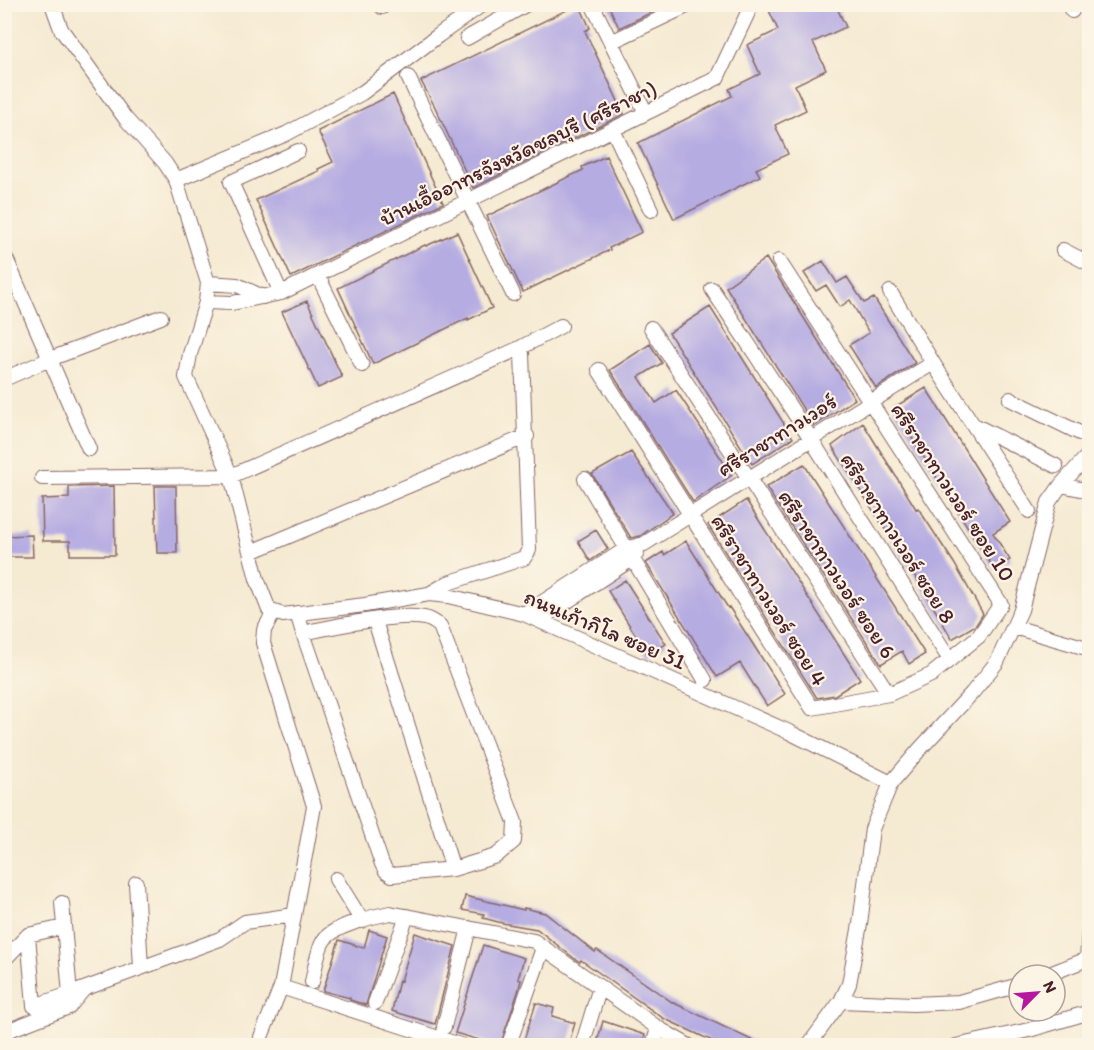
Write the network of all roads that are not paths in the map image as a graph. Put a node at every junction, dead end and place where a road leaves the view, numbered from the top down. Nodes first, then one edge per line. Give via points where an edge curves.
1 (52, 4) edge
2 (381, 4) edge
3 (386, 4) edge
4 (483, 4) edge
5 (527, 4) edge
6 (592, 4) edge
7 (691, 4) edge
8 (752, 4) edge
9 (467, 38) dead end
10 (611, 42) junction
11 (408, 77) dead end
12 (646, 113) junction
13 (613, 129) junction
14 (298, 151) dead end
15 (176, 180) junction
16 (468, 201) junction
17 (651, 210) dead end
18 (1063, 250) dead end
19 (4, 254) edge
20 (779, 261) dead end
21 (1089, 264) edge
22 (318, 276) junction
23 (208, 283) junction
24 (712, 288) dead end
25 (890, 291) dead end
26 (281, 293) junction
27 (513, 294) dead end
28 (263, 297) junction
29 (206, 302) junction
30 (161, 317) dead end
31 (561, 326) dead end
32 (651, 328) dead end
33 (518, 349) junction
34 (50, 359) junction
35 (933, 363) junction
36 (362, 364) dead end
37 (599, 370) dead end
38 (4, 379) edge
39 (1010, 399) dead end
40 (870, 402) junction
41 (973, 425) junction
42 (526, 436) junction
43 (1089, 438) edge
44 (811, 439) junction
45 (89, 449) dead end
46 (1089, 453) edge
47 (1056, 466) dead end
48 (231, 476) junction
49 (42, 478) dead end
50 (750, 478) junction
51 (585, 479) dead end
52 (1061, 484) junction
53 (1089, 491) edge
54 (1029, 511) dead end
55 (691, 514) junction
56 (251, 552) junction
57 (629, 554) junction
58 (429, 594) junction
59 (274, 612) junction
60 (297, 614) junction
61 (524, 615) junction
62 (538, 620) junction
63 (375, 621) junction
64 (1014, 627) junction
65 (303, 633) junction
66 (1089, 649) edge
67 (950, 660) junction
68 (705, 680) dead end
69 (889, 694) junction
70 (891, 783) junction
71 (453, 870) junction
72 (336, 879) dead end
73 (136, 883) dead end
74 (62, 903) dead end
75 (294, 915) junction
76 (407, 916) junction
77 (1089, 916) edge
78 (362, 921) junction
79 (64, 927) junction
80 (469, 928) junction
81 (28, 935) junction
82 (543, 948) junction
83 (1088, 959) edge
84 (4, 960) edge
85 (141, 967) junction
86 (1067, 967) edge
87 (312, 982) dead end
88 (281, 987) junction
89 (600, 987) junction
90 (1007, 988) edge
91 (77, 992) junction
92 (841, 1001) junction
93 (375, 1003) dead end
94 (1089, 1012) edge
95 (444, 1027) dead end
96 (658, 1028) junction
97 (4, 1032) edge
98 (261, 1037) dead end
99 (510, 1041) dead end
100 (812, 1041) edge
101 (463, 1046) edge
102 (582, 1046) edge
103 (653, 1046) edge
104 (689, 1046) edge
105 (827, 1046) edge
106 (956, 1046) edge

1 - 15 street via 61,29 125,118
2 - 3 street
4 - 15 street via 362,93 286,134
5 - 9 street
6 - 10 street
7 - 10 street
8 - 12 street, บ้านเอื้ออาทรจังหวัดชลบุรี (ศรีราชา) via 717,78
10 - 12 street
11 - 16 street
12 - 13 street, บ้านเอื้ออาทรจังหวัดชลบุรี (ศรีราชา)
13 - 16 street, บ้านเอื้ออาทรจังหวัดชลบุรี (ศรีราชา)
13 - 17 street
14 - 26 street via 231,182
15 - 23 street
16 - 22 street, บ้านเอื้ออาทรจังหวัดชลบุรี (ศรีราชา)
16 - 27 street
18 - 21 street
19 - 34 street
20 - 40 street, ศรีราชาทาวเวอร์ ซอย 10
22 - 26 street, บ้านเอื้ออาทรจังหวัดชลบุรี (ศรีราชา)
22 - 36 street
23 - 28 street via 237,285
23 - 29 street
24 - 44 street, ศรีราชาทาวเวอร์ ซอย 8
25 - 35 street
26 - 28 street, บ้านเอื้ออาทรจังหวัดชลบุรี (ศรีราชา)
28 - 29 street, บ้านเอื้ออาทรจังหวัดชลบุรี (ศรีราชา) via 232,303
29 - 48 street via 186,377
30 - 34 street
31 - 33 street
32 - 50 street, ศรีราชาทาวเวอร์ ซอย 6
33 - 42 street via 522,353
33 - 48 street
34 - 38 street
34 - 45 street
35 - 40 street, ศรีราชาทาวเวอร์
35 - 41 street
37 - 55 street, ศรีราชาทาวเวอร์ ซอย 4
39 - 43 street
40 - 44 street, ศรีราชาทาวเวอร์
40 - 67 street, ศรีราชาทาวเวอร์ ซอย 10 via 1001,604 979,636
41 - 47 street
41 - 54 street
42 - 56 street
42 - 58 street via 530,550 524,558 448,583
44 - 50 street, ศรีราชาทาวเวอร์
44 - 67 street, ศรีราชาทาวเวอร์ ซอย 8
46 - 52 street
48 - 49 street
48 - 56 street
50 - 55 street, ศรีราชาทาวเวอร์
50 - 69 street, ศรีราชาทาวเวอร์ ซอย 6
51 - 57 street
52 - 53 street
52 - 64 street via 1049,502
55 - 57 street, ศรีราชาทาวเวอร์
55 - 69 street, ศรีราชาทาวเวอร์ ซอย 4 via 812,708
56 - 59 street via 257,579 269,610
57 - 61 street, ศรีราชาทาวเวอร์
57 - 62 street, ศรีราชาทาวเวอร์
57 - 68 street
58 - 60 street, ถนนเก้ากิโล ซอย 31
58 - 61 street, ถนนเก้ากิโล ซอย 31
59 - 60 street, ถนนเก้ากิโล ซอย 31
59 - 75 street via 264,630 263,643 314,806
60 - 65 street
61 - 62 street, ถนนเก้ากิโล ซอย 31
62 - 70 street, ถนนเก้ากิโล ซอย 31 via 789,732
63 - 65 street
63 - 71 street
63 - 71 street via 411,616 429,619 440,626 515,822 514,841 496,856
64 - 66 street
64 - 70 street via 997,662 979,686
65 - 71 street via 386,871 392,875
67 - 69 street via 931,675
70 - 92 street via 872,829 860,924 849,984
72 - 78 street
73 - 85 street
74 - 79 street
75 - 85 street via 245,922 220,939
75 - 88 street
76 - 78 street via 390,913
76 - 80 street
76 - 93 street
77 - 83 street
78 - 87 street via 332,932 323,941
79 - 81 street
79 - 91 street
80 - 82 street via 534,941
80 - 95 street
81 - 84 street
81 - 91 street via 34,1006
82 - 89 street
82 - 99 street
83 - 86 street
85 - 91 street
88 - 98 street
88 - 101 street
89 - 96 street
89 - 102 street
90 - 92 street via 959,1002
91 - 97 street via 69,1007
92 - 100 street
94 - 106 street
96 - 103 street
96 - 104 street
100 - 105 street

